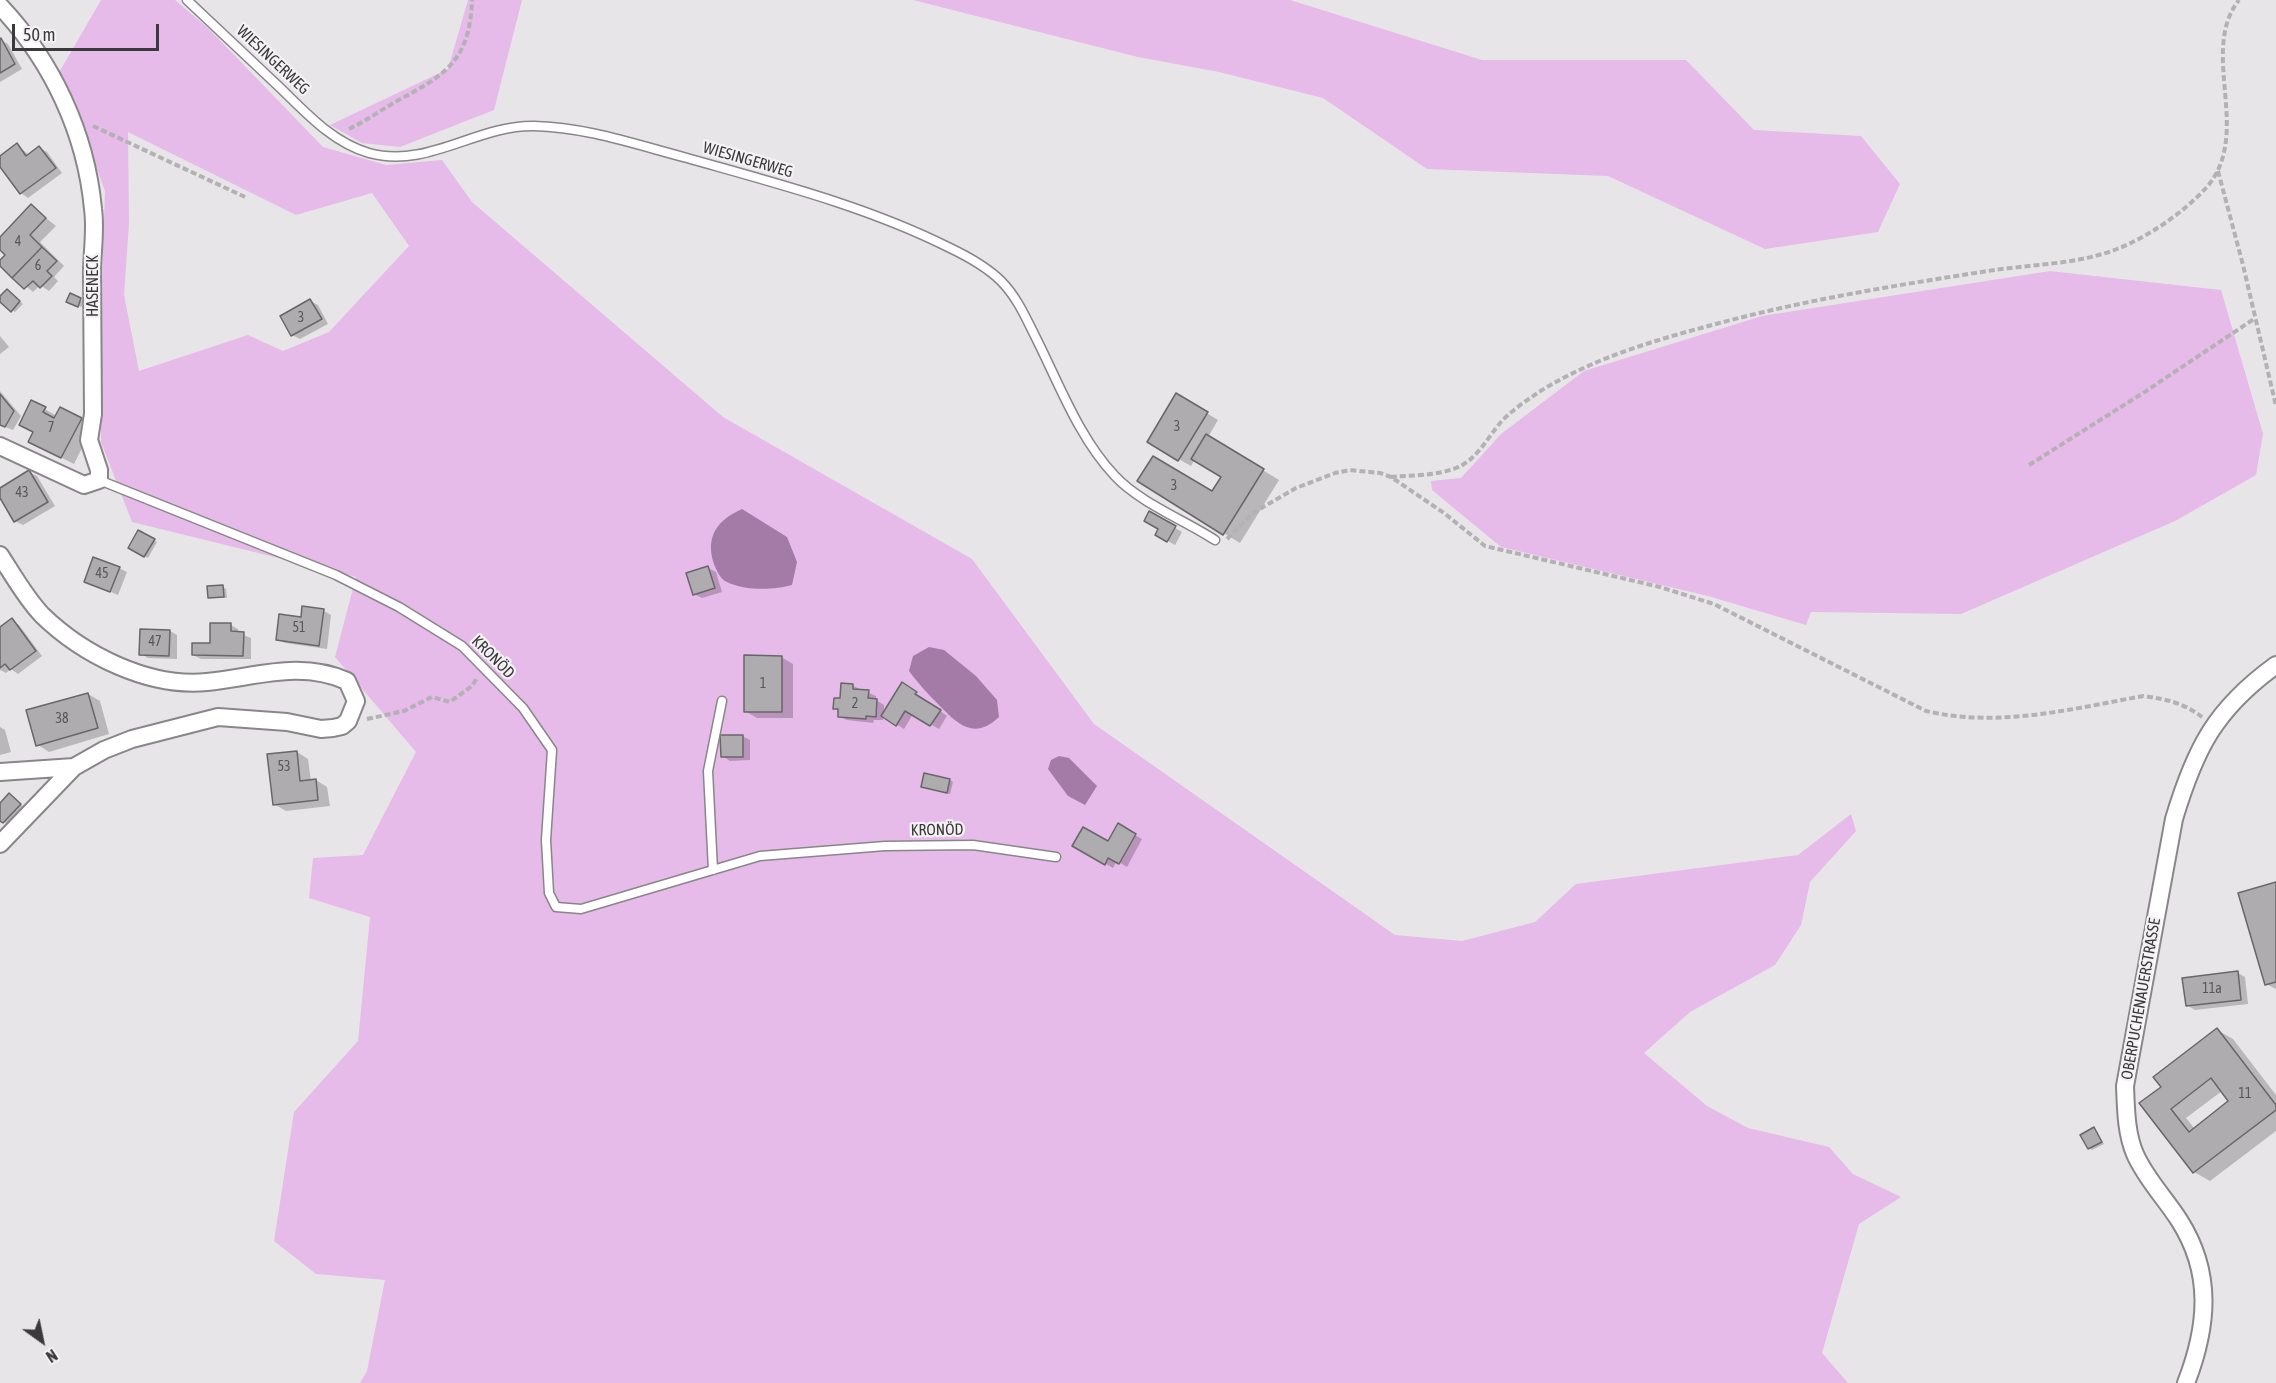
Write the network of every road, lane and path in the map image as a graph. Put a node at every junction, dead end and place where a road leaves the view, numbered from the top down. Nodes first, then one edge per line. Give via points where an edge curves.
1 (187, 0) edge
2 (472, 0) edge
3 (2239, 0) edge
4 (0, 6) edge
5 (70, 116) junction
6 (333, 136) junction
7 (2217, 170) junction
8 (245, 197) dead end
9 (2254, 319) junction
10 (2276, 406) edge
11 (0, 446) edge
12 (2029, 465) dead end
13 (1391, 477) junction
14 (99, 480) junction
15 (1215, 540) joint
16 (0, 555) edge
17 (2276, 665) edge
18 (483, 668) junction
19 (722, 701) dead end
20 (348, 721) junction
21 (2212, 725) junction
22 (74, 767) junction
23 (0, 772) edge
24 (0, 844) edge
25 (1056, 857) dead end
26 (713, 870) junction
27 (2186, 1383) edge

1 - 6 lane, WIESINGERWEG
2 - 6 path via 464,43 451,67 433,83
3 - 7 path via 2226,31 2228,122 2225,151
4 - 5 street, HASENECK via 22,29 47,68
5 - 8 path
5 - 14 street, HASENECK via 94,210 93,414 89,440
6 - 15 lane, WIESINGERWEG via 369,153 398,157 427,154 529,125 558,127 793,188 945,246 981,264 1002,281 1019,304 1086,436 1114,475 1131,490
7 - 9 path
7 - 13 path via 2206,187 2174,215 2115,249 2063,262 1966,274 1788,307 1629,349 1539,392 1513,410 1474,457 1456,468
9 - 10 path
9 - 12 path
11 - 14 street via 84,485
13 - 15 path via 1366,470 1335,473 1270,501 1228,539
13 - 21 path via 1485,546 1660,587 1714,604 1926,711 1955,718 1986,719 2143,696 2189,707
14 - 18 lane, KRONÖD via 336,575 399,607 462,646
16 - 20 street via 42,615 72,638 128,670 157,680 206,683 314,669 347,681 356,701
17 - 21 street, OBERPUCHENAUERSTRASSE
18 - 20 path via 472,686 450,702 432,697 404,711
18 - 26 lane, KRONÖD via 523,708 552,750 546,840 549,893 556,907 581,909
19 - 26 lane via 708,771
20 - 22 street via 342,726 321,729 254,719 199,720 132,738
21 - 27 street, OBERPUCHENAUERSTRASSE via 2187,778 2174,819 2125,1086 2128,1129 2135,1154 2179,1220 2201,1266 2204,1304 2199,1341
22 - 23 street
22 - 24 street
25 - 26 lane, KRONÖD via 973,845 885,846 760,856

